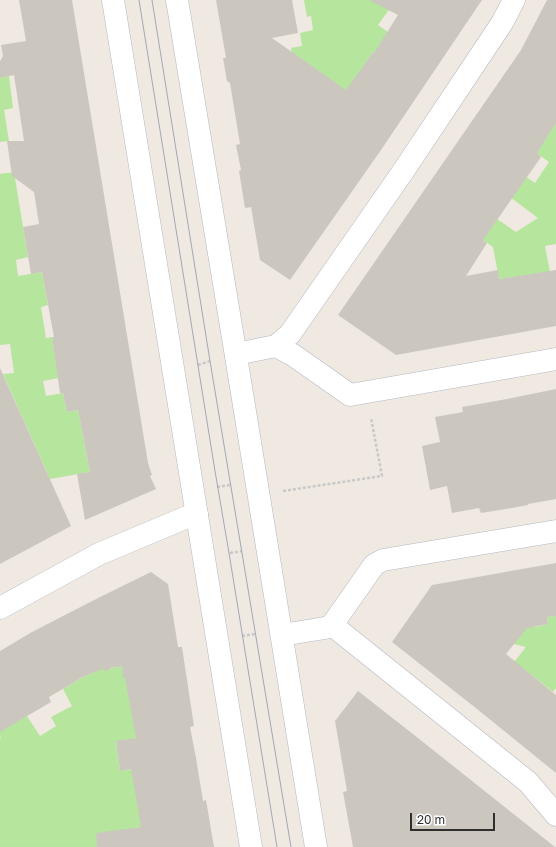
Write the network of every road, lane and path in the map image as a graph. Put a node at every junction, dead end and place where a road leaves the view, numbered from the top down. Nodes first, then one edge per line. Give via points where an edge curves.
1 (112, 0) edge
2 (177, 0) edge
3 (514, 0) edge
4 (276, 346) junction
5 (236, 354) junction
6 (556, 359) edge
7 (174, 371) junction
8 (370, 412) dead end
9 (258, 489) junction
10 (281, 491) dead end
11 (195, 506) junction
12 (556, 531) edge
13 (267, 546) junction
14 (204, 558) junction
15 (0, 608) edge
16 (332, 625) junction
17 (282, 635) junction
18 (218, 639) junction
19 (556, 815) edge
20 (251, 847) edge
21 (316, 847) edge

1 - 7 street
2 - 5 street
3 - 4 street via 502,23 404,170 290,334
4 - 5 street
4 - 6 street via 350,395
5 - 7 path
5 - 9 street
7 - 11 street
8 - 10 path via 382,476
9 - 11 path via 253,481 200,491
9 - 13 street
11 - 14 street
11 - 15 street via 188,517 99,554
12 - 16 street via 383,560 374,566
13 - 14 path
13 - 17 street
14 - 18 street
16 - 17 street
16 - 19 street via 528,782
17 - 18 path via 256,634
17 - 21 street
18 - 20 street

